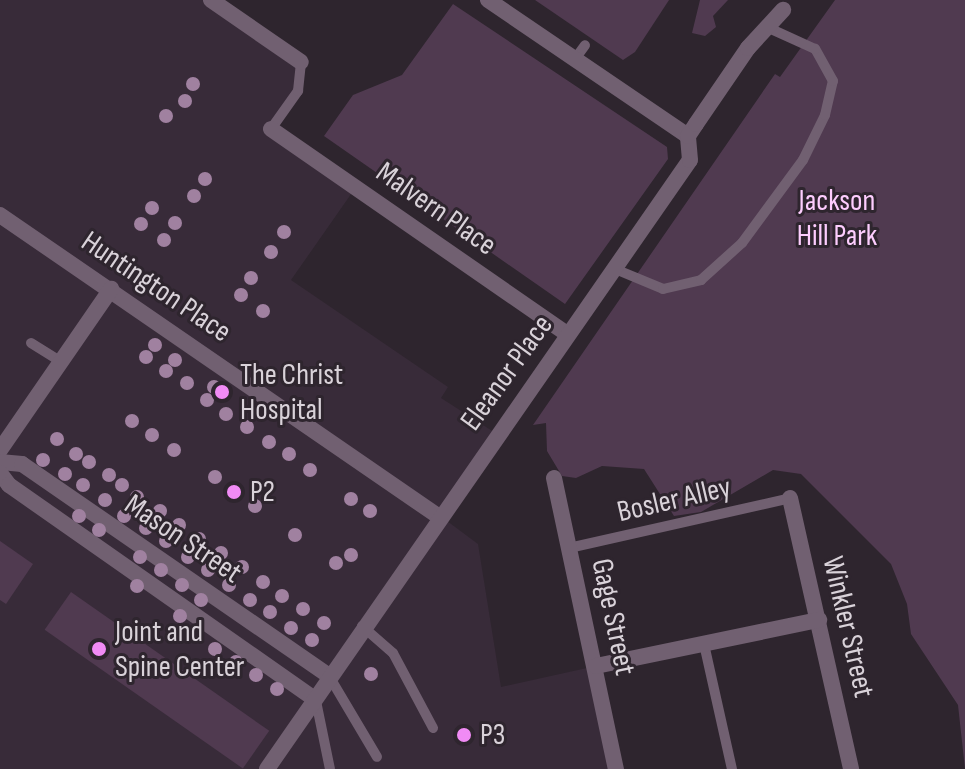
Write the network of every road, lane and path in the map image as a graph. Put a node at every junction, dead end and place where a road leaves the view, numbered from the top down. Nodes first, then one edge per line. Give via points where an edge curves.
1 (211, 0) edge
2 (488, 0) edge
3 (783, 10) dead end
4 (771, 29) junction
5 (585, 45) dead end
6 (575, 59) junction
7 (301, 62) joint
8 (271, 129) joint
9 (688, 136) junction
10 (0, 215) edge
11 (615, 269) junction
12 (111, 289) junction
13 (568, 335) junction
14 (31, 343) dead end
15 (61, 362) junction
16 (0, 450) edge
17 (0, 462) edge
18 (0, 473) edge
19 (554, 478) dead end
20 (790, 498) joint
21 (438, 516) junction
22 (569, 548) junction
23 (819, 620) junction
24 (362, 626) junction
25 (704, 644) junction
26 (596, 666) junction
27 (328, 675) junction
28 (315, 699) junction
29 (433, 728) dead end
30 (377, 757) dead end
31 (267, 769) edge
32 (330, 769) edge
33 (616, 769) edge
34 (732, 769) edge
35 (851, 769) edge

1 - 7 street
2 - 6 street
3 - 4 street, Eleanor Place
4 - 9 street, Eleanor Place via 748,48
4 - 11 lane via 815,49 833,81 825,115 803,160 742,243 701,280 663,289
5 - 6 lane
6 - 9 street
7 - 8 lane via 298,91
8 - 13 street, Malvern Place
9 - 11 street, Eleanor Place via 690,160
10 - 12 street, Huntington Place
11 - 13 street, Eleanor Place
12 - 15 street
12 - 21 street, Huntington Place
13 - 21 street, Eleanor Place
14 - 15 lane
15 - 16 street
17 - 27 street, Mason Street via 22,464
18 - 28 street, Mason Street via 9,485
19 - 22 street, Gage Street
20 - 22 lane, Bosler Alley
20 - 23 street, Winkler Street
21 - 24 street, Eleanor Place
22 - 26 street, Gage Street
23 - 25 street
23 - 35 street, Winkler Street
24 - 27 street, Eleanor Place
24 - 29 lane via 393,653
25 - 26 street
25 - 34 lane
26 - 33 street, Gage Street
27 - 28 street, Eleanor Place
27 - 30 lane
28 - 31 street, Eleanor Place
28 - 32 lane

